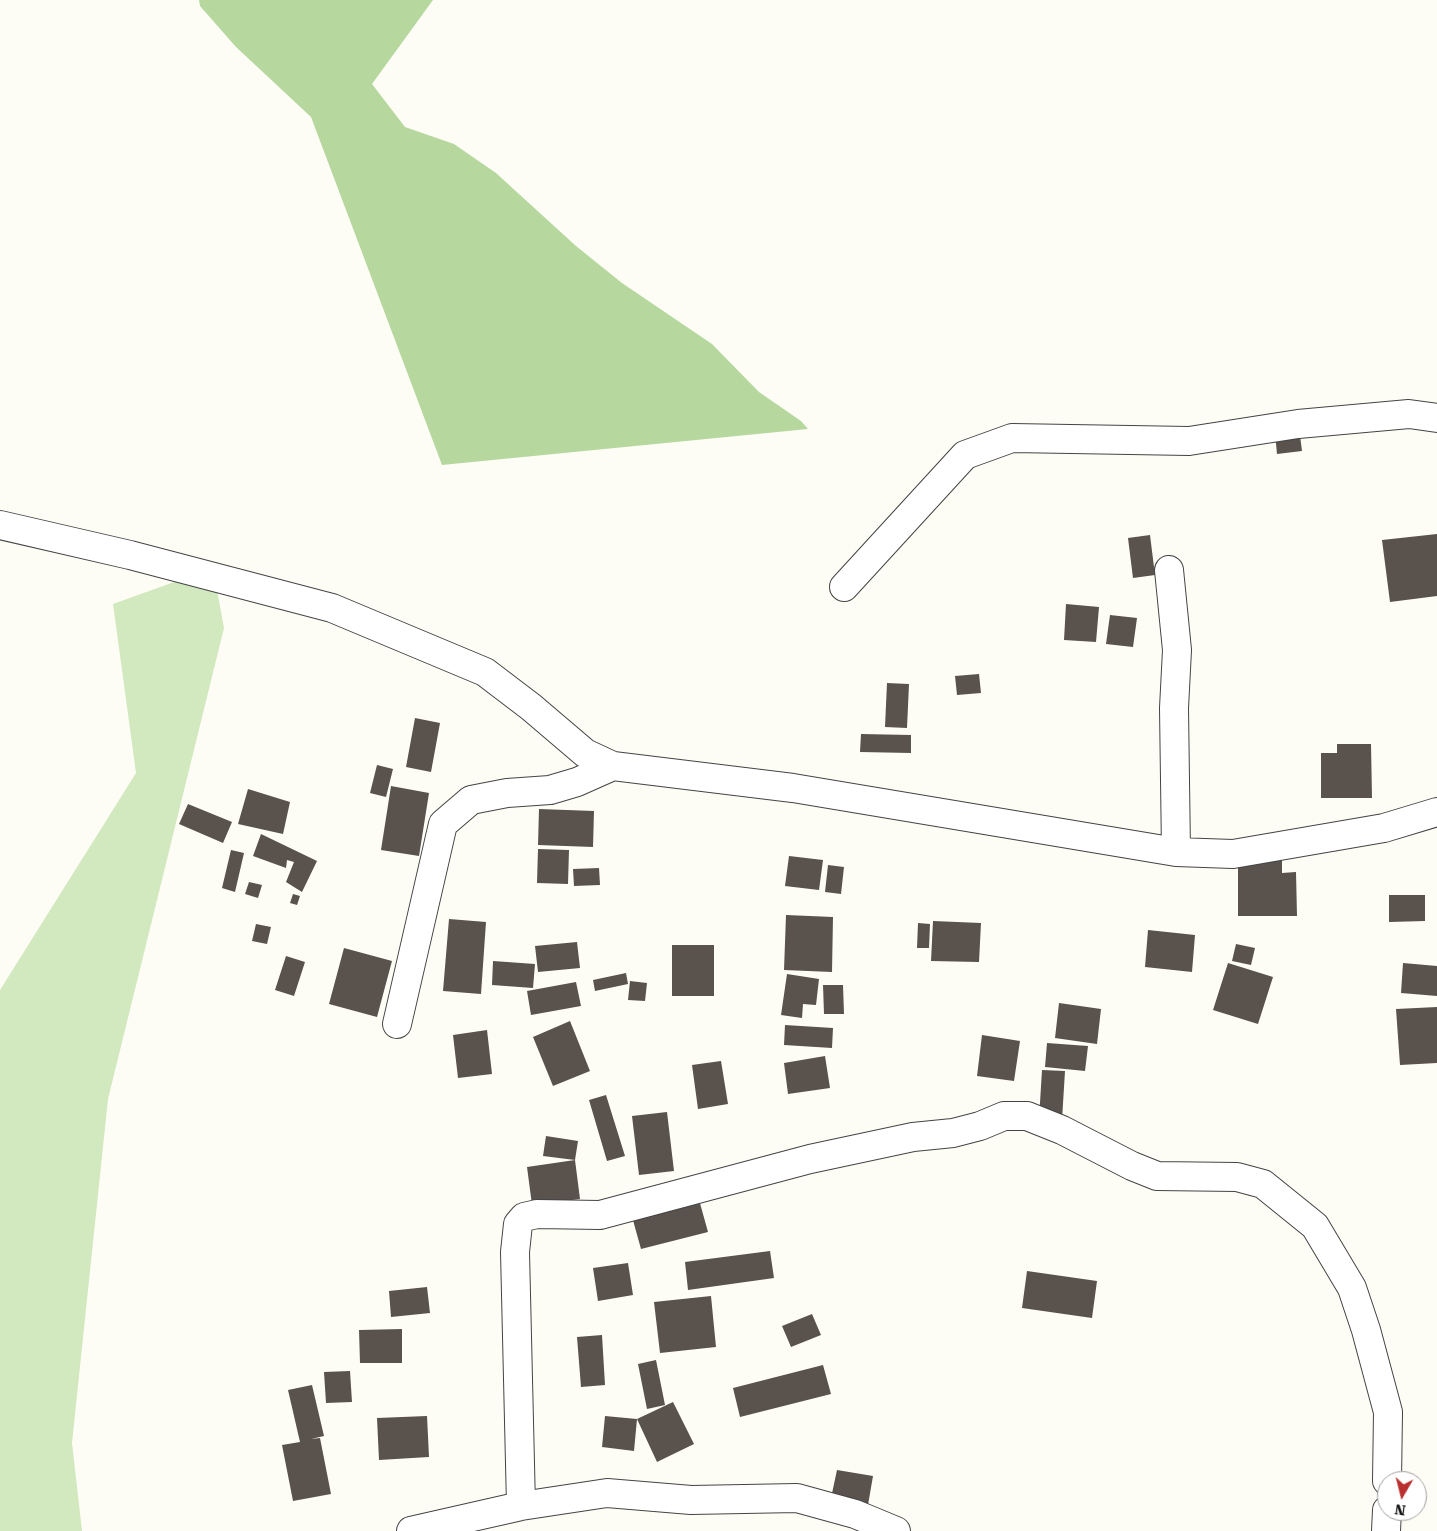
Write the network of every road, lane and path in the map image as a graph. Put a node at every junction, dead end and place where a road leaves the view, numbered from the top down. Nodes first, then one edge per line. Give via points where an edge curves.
1 (1437, 418) edge
2 (0, 526) edge
3 (1169, 570) dead end
4 (844, 587) dead end
5 (613, 766) junction
6 (1437, 812) edge
7 (1176, 852) junction
8 (397, 1024) dead end
9 (1387, 1471) edge
10 (521, 1506) junction
11 (411, 1531) edge
12 (896, 1531) edge

1 - 4 street via 1409,414 1316,422 1190,440 1012,438 965,455
2 - 5 street via 130,555 332,608 485,672 585,753
3 - 7 street via 1177,650 1174,708
5 - 7 street via 793,788
5 - 8 street via 550,790 506,793 471,800 443,824
6 - 7 street via 1384,828 1233,854
9 - 10 street via 1388,1412 1366,1330 1352,1288 1315,1226 1263,1184 1237,1178 1157,1176 1027,1116 1004,1116 953,1133 914,1137 810,1159 600,1215 537,1214 524,1217 518,1224 515,1252
10 - 11 street
10 - 12 street via 606,1493 692,1500 798,1498 855,1514

